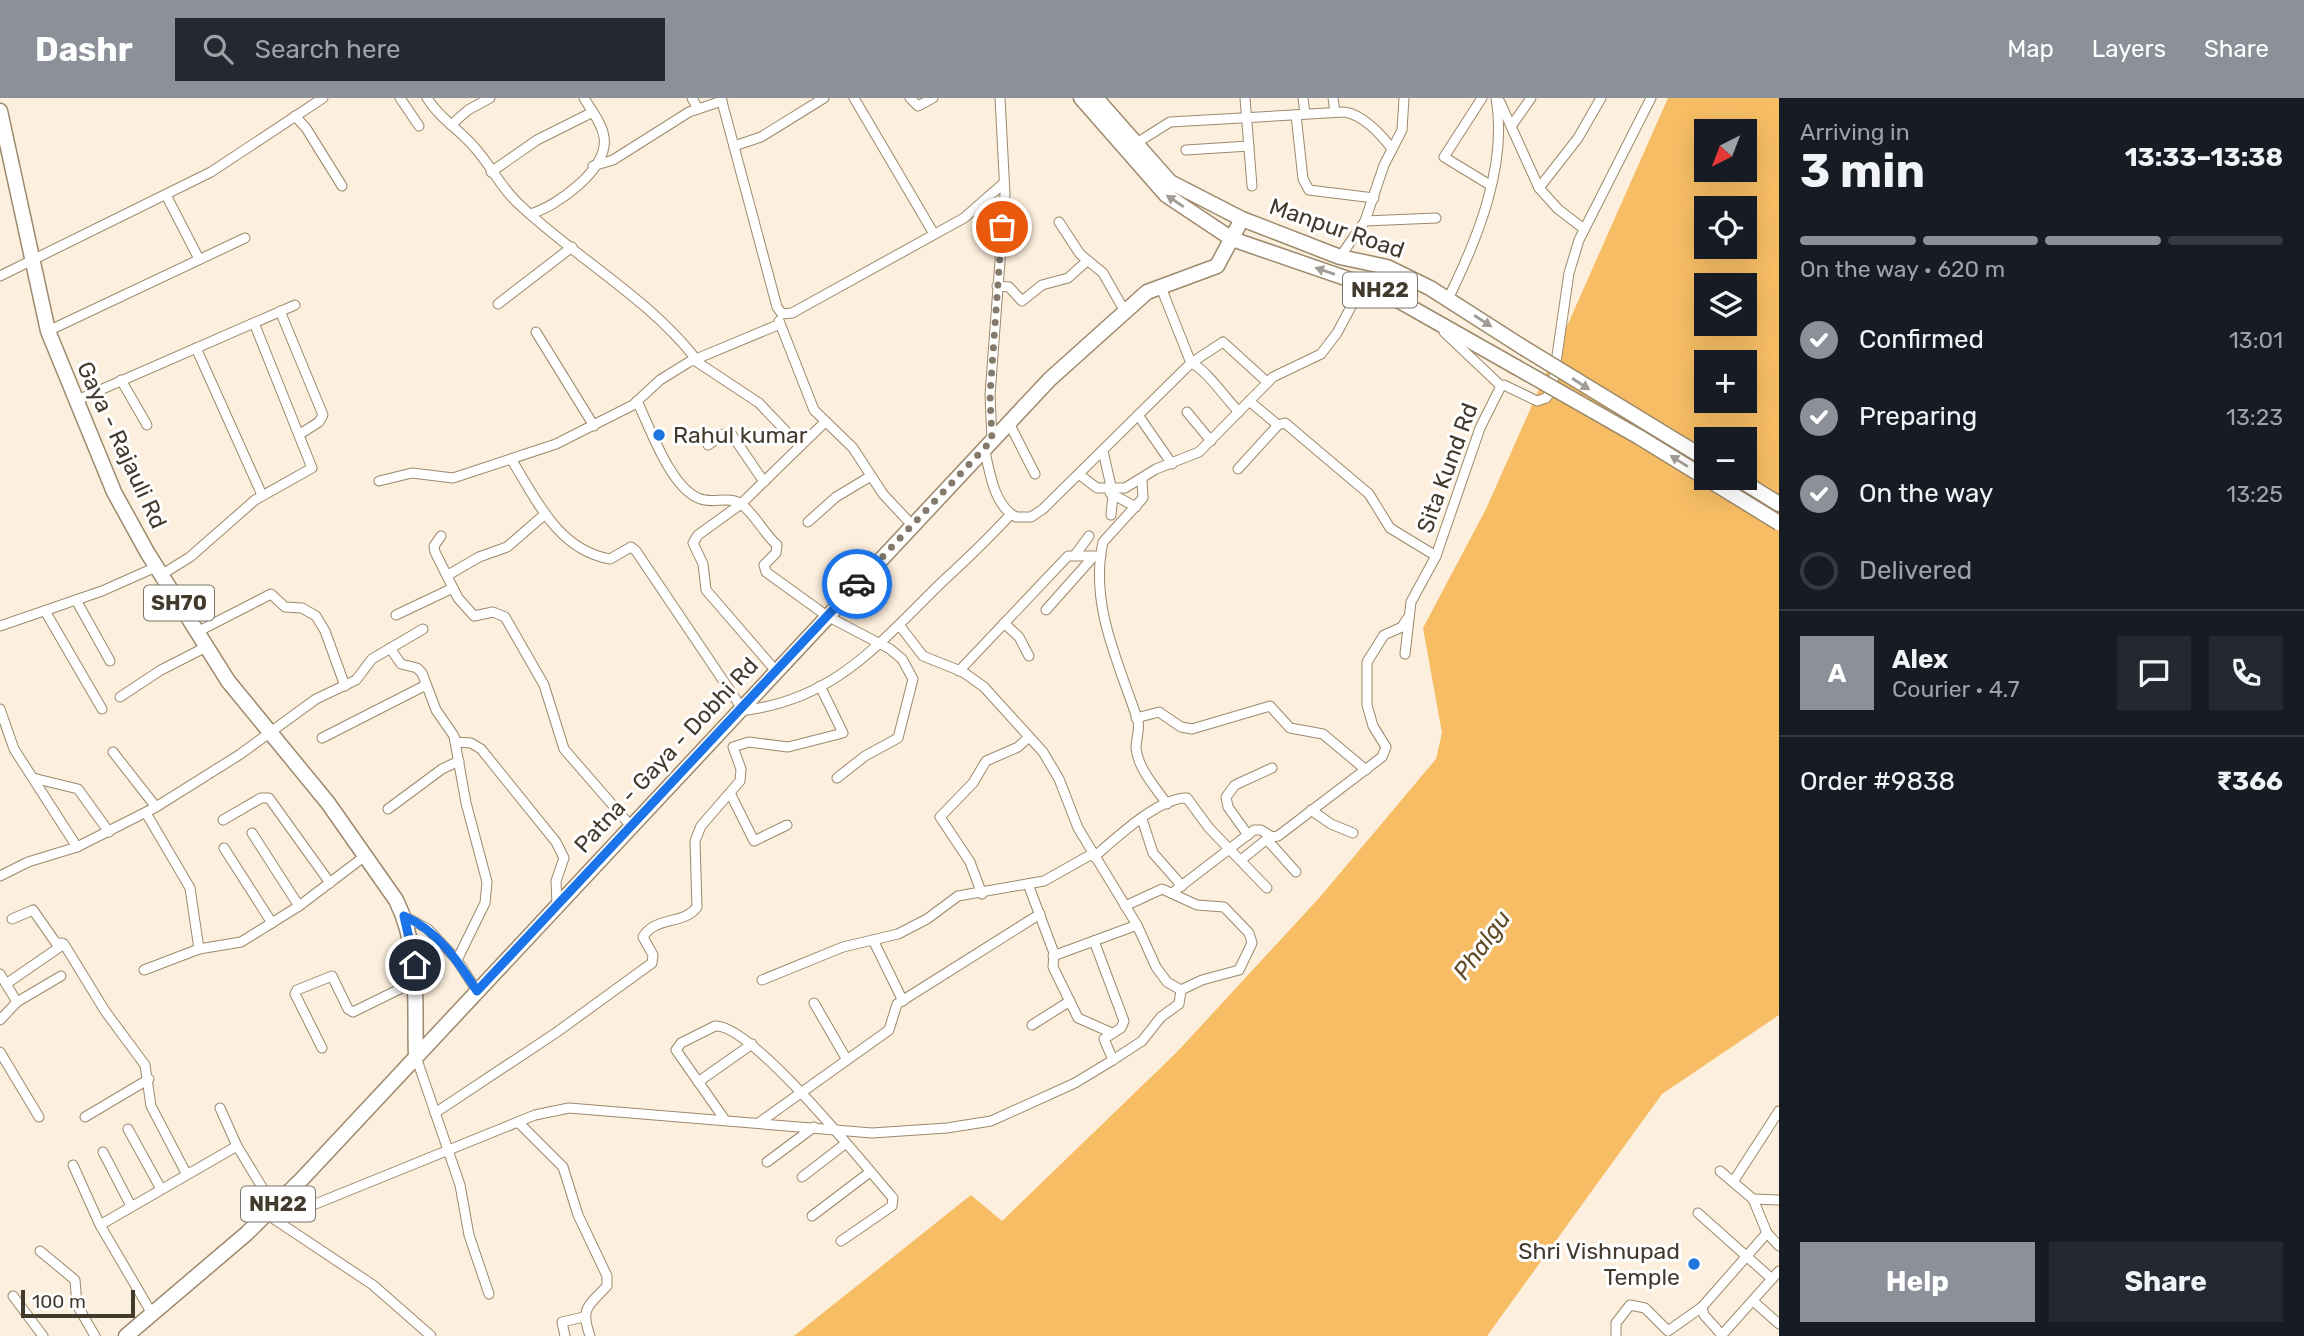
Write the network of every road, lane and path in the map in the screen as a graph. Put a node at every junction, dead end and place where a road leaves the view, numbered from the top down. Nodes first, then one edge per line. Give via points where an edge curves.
1 (323, 98) edge
2 (400, 98) edge
3 (427, 98) edge
4 (490, 98) edge
5 (584, 98) edge
6 (692, 98) edge
7 (824, 98) edge
8 (854, 98) edge
9 (910, 98) edge
10 (933, 98) edge
11 (999, 98) edge
12 (1081, 98) edge
13 (1096, 98) edge
14 (1245, 98) edge
15 (1303, 98) edge
16 (1333, 98) edge
17 (1404, 98) edge
18 (1482, 98) edge
19 (1497, 98) edge
20 (1531, 98) edge
21 (1601, 98) edge
22 (1651, 98) edge
23 (722, 99) edge
24 (698, 109) junction
25 (0, 111) edge
26 (593, 112) junction
27 (1335, 112) junction
28 (1300, 115) junction
29 (295, 116) junction
30 (1246, 118) junction
31 (451, 125) junction
32 (1512, 125) junction
33 (419, 126) dead end
34 (1135, 144) junction
35 (734, 146) junction
36 (1249, 146) junction
37 (1392, 149) junction
38 (1186, 150) dead end
39 (593, 166) junction
40 (491, 172) junction
41 (1004, 183) junction
42 (1490, 185) junction
43 (342, 186) dead end
44 (1252, 186) dead end
45 (1539, 188) junction
46 (166, 195) junction
47 (1374, 198) junction
48 (530, 214) junction
49 (1436, 218) dead end
50 (1242, 219) junction
51 (1365, 221) junction
52 (1059, 222) dead end
53 (1584, 229) junction
54 (934, 234) junction
55 (244, 239) dead end
56 (1232, 239) junction
57 (572, 247) junction
58 (1340, 257) junction
59 (199, 260) junction
60 (33, 261) junction
61 (1087, 261) junction
62 (0, 276) edge
63 (1160, 285) junction
64 (997, 286) junction
65 (1448, 299) junction
66 (1353, 303) dead end
67 (498, 304) dead end
68 (295, 305) dead end
69 (1124, 310) junction
70 (280, 311) junction
71 (779, 312) junction
72 (1432, 320) junction
73 (254, 323) junction
74 (780, 324) junction
75 (48, 331) junction
76 (536, 332) dead end
77 (196, 348) junction
78 (695, 359) junction
79 (1191, 363) junction
80 (121, 380) junction
81 (1267, 382) junction
82 (1501, 386) junction
83 (75, 401) junction
84 (637, 401) junction
85 (1249, 401) junction
86 (1187, 412) dead end
87 (1239, 412) junction
88 (1138, 415) junction
89 (825, 422) junction
90 (1009, 423) junction
91 (147, 425) dead end
92 (1278, 425) junction
93 (594, 426) junction
94 (300, 434) junction
95 (1211, 441) junction
96 (988, 444) junction
97 (708, 445) dead end
98 (800, 446) junction
99 (1103, 451) junction
100 (1694, 452) edge
101 (510, 459) junction
102 (1172, 464) junction
103 (1238, 469) dead end
104 (1035, 474) dead end
105 (1080, 475) junction
106 (871, 476) junction
107 (1142, 479) junction
108 (379, 481) dead end
109 (764, 482) junction
110 (1756, 490) edge
111 (1108, 491) junction
112 (262, 495) junction
113 (741, 504) junction
114 (1779, 505) edge
115 (1136, 507) junction
116 (1011, 514) junction
117 (544, 515) junction
118 (1111, 515) dead end
119 (808, 522) dead end
120 (1779, 523) edge
121 (911, 524) junction
122 (441, 536) dead end
123 (1089, 536) dead end
124 (1074, 555) junction
125 (1097, 556) junction
126 (1436, 556) junction
127 (159, 571) junction
128 (448, 575) junction
129 (453, 588) junction
130 (76, 600) junction
131 (1046, 610) dead end
132 (45, 611) junction
133 (396, 615) dead end
134 (827, 616) junction
135 (1407, 619) junction
136 (1004, 623) junction
137 (0, 625) edge
138 (900, 626) junction
139 (423, 629) dead end
140 (197, 632) junction
141 (881, 644) junction
142 (206, 647) junction
143 (390, 648) junction
144 (1405, 654) dead end
145 (1029, 656) dead end
146 (110, 662) dead end
147 (776, 671) junction
148 (959, 671) junction
149 (345, 685) junction
150 (426, 685) junction
151 (820, 686) junction
152 (120, 697) dead end
153 (0, 709) edge
154 (102, 709) dead end
155 (739, 709) junction
156 (1136, 718) junction
157 (268, 734) junction
158 (1029, 737) junction
159 (322, 738) dead end
160 (456, 741) junction
161 (113, 752) dead end
162 (459, 761) junction
163 (1272, 768) dead end
164 (1366, 770) junction
165 (33, 778) junction
166 (837, 778) dead end
167 (730, 793) junction
168 (1167, 804) junction
169 (156, 807) junction
170 (388, 809) dead end
171 (1311, 810) junction
172 (146, 813) junction
173 (1142, 818) junction
174 (223, 820) dead end
175 (630, 825) junction
176 (787, 825) dead end
177 (109, 832) junction
178 (252, 833) dead end
179 (1353, 833) dead end
180 (1248, 835) junction
181 (1267, 837) junction
182 (77, 847) junction
183 (224, 848) dead end
184 (1230, 849) junction
185 (1093, 855) junction
186 (366, 856) junction
187 (1241, 860) junction
188 (1296, 872) dead end
189 (0, 876) edge
190 (330, 883) junction
191 (1028, 884) junction
192 (1182, 886) junction
193 (1267, 888) dead end
194 (1172, 893) junction
195 (982, 894) junction
196 (556, 904) junction
197 (299, 906) junction
198 (1125, 906) junction
199 (1040, 914) junction
200 (404, 916) junction
201 (12, 919) dead end
202 (272, 923) junction
203 (1137, 926) junction
204 (873, 940) junction
205 (1094, 941) junction
206 (62, 943) junction
207 (199, 949) junction
208 (1053, 956) junction
209 (457, 960) junction
210 (144, 970) dead end
211 (0, 974) edge
212 (61, 976) dead end
213 (762, 980) dead end
214 (416, 981) junction
215 (6, 984) junction
216 (1181, 990) junction
217 (477, 991) junction
218 (903, 1001) junction
219 (1070, 1001) junction
220 (17, 1002) junction
221 (814, 1003) dead end
222 (0, 1020) edge
223 (1032, 1025) dead end
224 (1112, 1033) junction
225 (752, 1044) junction
226 (322, 1048) dead end
227 (0, 1052) edge
228 (416, 1058) junction
229 (847, 1060) junction
230 (1112, 1060) junction
231 (149, 1079) junction
232 (698, 1082) junction
233 (800, 1094) junction
234 (220, 1108) dead end
235 (1779, 1111) edge
236 (435, 1113) junction
237 (40, 1117) dead end
238 (85, 1117) dead end
239 (725, 1120) junction
240 (518, 1122) junction
241 (760, 1123) junction
242 (814, 1127) junction
243 (128, 1129) dead end
244 (833, 1130) junction
245 (845, 1144) junction
246 (237, 1146) junction
247 (447, 1149) junction
248 (103, 1152) dead end
249 (767, 1162) dead end
250 (73, 1165) dead end
251 (1720, 1171) dead end
252 (870, 1172) junction
253 (186, 1173) junction
254 (802, 1177) dead end
255 (1733, 1182) junction
256 (161, 1189) junction
257 (1753, 1199) junction
258 (1779, 1200) edge
259 (131, 1206) junction
260 (1698, 1213) dead end
261 (272, 1214) junction
262 (813, 1216) dead end
263 (100, 1225) junction
264 (1767, 1233) junction
265 (841, 1241) dead end
266 (1779, 1246) edge
267 (40, 1251) dead end
268 (1747, 1258) junction
269 (1779, 1270) edge
270 (1772, 1279) junction
271 (489, 1294) dead end
272 (13, 1296) dead end
273 (1754, 1301) junction
274 (1702, 1307) junction
275 (151, 1312) junction
276 (584, 1317) junction
277 (1779, 1324) edge
278 (1668, 1333) edge
279 (1726, 1334) edge
280 (43, 1336) edge
281 (95, 1336) edge
282 (126, 1336) edge
283 (431, 1336) edge
284 (565, 1336) edge
285 (590, 1336) edge
286 (1616, 1336) edge

1 - 29 street
2 - 33 street
3 - 31 street
4 - 31 street
5 - 26 street
6 - 24 street
7 - 35 street via 761,137
8 - 54 street
9 - 10 street via 918,106
11 - 41 street
56 -> 12 main road, Manpur Road via 1166,195
13 - 34 main road, Manpur Road
14 - 30 street
15 - 28 street
16 - 27 street
17 - 37 street via 1405,120
18 - 42 street via 1444,157
19 - 32 street
19 - 42 street via 1499,132
20 - 32 street
21 - 45 street via 1578,138
22 - 53 street
23 - 24 street
23 - 35 street
24 - 39 street via 613,160
25 - 60 main road, Gaya - Rajauli Rd / SH70
26 - 39 street via 604,137 603,150
26 - 40 street via 537,139
27 - 28 street
27 - 37 street via 1355,114
28 - 30 street
28 - 47 street via 1303,179 1309,190
29 - 43 street
29 - 46 street
30 - 34 street via 1164,123
30 - 36 street
31 - 40 street
32 - 45 street
34 - 50 main road, Manpur Road via 1170,182
35 - 71 street
36 - 38 street
36 - 44 street
37 - 47 street
39 - 48 street via 560,201
40 - 48 street
41 - 54 street via 972,212
41 - 64 street
42 - 65 street via 1474,242
45 - 53 street
46 - 59 street
46 - 60 street
47 - 51 street
48 - 57 street
49 - 51 street
50 - 56 main road, Patna - Gaya - Dobhi Rd / NH22
50 - 58 main road, Manpur Road / NH22
51 - 58 street
52 - 61 street
53 - 82 street via 1569,273 1552,390 1537,401
54 - 71 street via 792,313
55 - 59 street
56 - 63 main road, Patna - Gaya - Dobhi Rd / NH22 via 1217,266
72 -> 56 main road, Manpur Road / NH22 via 1380,290
57 - 67 street
57 - 78 street via 664,322
58 - 65 main road, Manpur Road / NH22 via 1387,267
59 - 75 street
60 - 62 street
60 - 75 main road, Gaya - Rajauli Rd / SH70
61 - 64 street via 1065,281 1042,285 1022,301 1011,289
61 - 69 street via 1103,273
63 - 69 main road, Patna - Gaya - Dobhi Rd / NH22
63 - 79 street
64 - 96 street
65 -> 100 main road, Manpur Road / NH22, bridge
66 - 81 street via 1321,354
68 - 70 street
69 - 90 main road, Patna - Gaya - Dobhi Rd / NH22
70 - 73 street
70 - 94 street via 323,415
71 - 74 street
72 - 82 street, Sita Kund Rd
120 -> 72 main road, Manpur Road / NH22, bridge
73 - 77 street
73 - 94 street
74 - 78 street
74 - 89 street via 810,403
75 - 83 main road, Gaya - Rajauli Rd / SH70
76 - 93 street
77 - 80 street
77 - 112 street
78 - 84 street via 660,380
78 - 98 street via 759,403
79 - 81 street via 1223,342
79 - 87 street via 1202,369
79 - 88 street
80 - 83 street
80 - 91 street
81 - 85 street
82 - 126 street, Sita Kund Rd via 1480,428
83 - 127 main road, Gaya - Rajauli Rd / SH70 via 114,492
84 - 93 street
84 - 113 street via 669,466 688,491 701,500
85 - 87 street
85 - 92 street
86 - 95 street
87 - 95 street
88 - 99 street
88 - 102 street
89 - 98 street
89 - 106 street via 853,448
90 - 96 main road, Patna - Gaya - Dobhi Rd / NH22
90 - 104 street
92 - 103 street
92 - 126 street via 1287,425 1369,494 1390,528
93 - 101 street
94 - 112 street via 312,468
95 - 102 street
96 - 116 street via 997,494
96 - 121 main road, Patna - Gaya - Dobhi Rd / NH22
97 - 109 street via 732,435
98 - 109 street
99 - 105 street
99 - 111 street
101 - 108 street via 453,478 412,472
101 - 117 street
102 - 107 street
105 - 111 street
105 - 116 street via 1036,514 1024,518
106 - 119 street via 836,497
106 - 121 street
107 - 111 street
107 - 115 street via 1144,494
109 - 113 street
110 - 114 main road
111 - 115 street
111 - 118 street
112 - 127 street via 190,557
113 - 134 street via 777,545 776,553 764,565 766,572
113 - 147 street via 698,535 694,547 703,564 706,590
115 - 125 street via 1105,538
116 - 138 street
117 - 128 street via 507,547
117 - 155 street via 575,545 605,558 614,559 631,547 636,551
121 - 134 main road, Patna - Gaya - Dobhi Rd / NH22
122 - 128 street via 435,552
123 - 124 street
124 - 125 street
124 - 136 street
125 - 131 street
125 - 156 street via 1103,617
126 - 135 street, Sita Kund Rd
127 - 130 street
127 - 140 main road, Gaya - Rajauli Rd / SH70
128 - 129 street
129 - 133 street
129 - 175 street via 468,612 493,612 508,622 544,685 564,749
130 - 132 street
130 - 146 street
132 - 137 street
132 - 154 street
134 - 141 street
134 - 147 main road, Patna - Gaya - Dobhi Rd / NH22
135 - 144 street, Sita Kund Rd
135 - 164 street via 1402,627 1384,635 1367,662 1367,705 1386,751
136 - 145 street via 1019,637
136 - 148 street
138 - 141 street
138 - 148 street via 923,656
139 - 143 street
140 - 142 main road, Gaya - Rajauli Rd / SH70
140 - 149 street via 271,594 285,607 302,608 316,616
141 - 151 street
141 - 166 street via 902,659 913,679 898,738
142 - 152 street
142 - 157 main road, Gaya - Rajauli Rd / SH70
143 - 149 street
143 - 150 street via 401,664 419,670
147 - 155 main road, Patna - Gaya - Dobhi Rd / NH22
148 - 158 street via 993,696
149 - 157 street via 316,699
150 - 159 street
150 - 160 street
151 - 155 street via 758,709
151 - 167 street via 843,733 788,747 749,742 735,745 732,752 742,777
153 - 165 street via 14,749
155 - 175 main road, Patna - Gaya - Dobhi Rd / NH22
156 - 164 street via 1159,712 1192,729 1270,706 1290,728 1323,734
156 - 168 street via 1139,760
157 - 169 street
157 - 186 main road, Gaya - Rajauli Rd / SH70
158 - 185 street via 1059,779
158 - 195 street via 1018,747 990,758 940,817 970,862
160 - 162 street
160 - 196 street via 481,749 556,842 564,858 556,881
161 - 169 street
162 - 170 street
162 - 209 street via 487,882 485,903
163 - 180 street via 1234,785 1226,797
164 - 171 street
165 - 177 street via 78,789
165 - 182 street
167 - 176 street via 754,841
167 - 236 street via 697,834 697,907 643,935 652,963
168 - 173 street
168 - 184 street via 1187,798
169 - 172 street
171 - 179 street
171 - 181 street via 1278,836
172 - 177 street
172 - 207 street via 190,888
173 - 185 street
173 - 192 street via 1153,853
174 - 190 street via 269,798
175 - 196 main road, Patna - Gaya - Dobhi Rd / NH22
177 - 182 street
178 - 197 street
180 - 181 street via 1258,829
180 - 184 street
181 - 187 street
181 - 188 street
182 - 189 street
183 - 202 street
184 - 187 street
184 - 192 street
185 - 191 street
185 - 198 street
186 - 190 street
186 - 200 main road, Gaya - Rajauli Rd / SH70
187 - 193 street
190 - 197 street
191 - 195 street
191 - 199 street
192 - 194 street
194 - 198 street via 1158,889
194 - 216 street via 1197,905 1224,907 1252,939 1239,970
195 - 204 street via 958,896 908,930
196 - 217 main road, Patna - Gaya - Dobhi Rd / NH22
197 - 202 street
198 - 203 street
199 - 208 street
199 - 218 street
200 - 209 street via 428,929
200 - 214 main road, Gaya - Rajauli Rd / SH70
201 - 206 street via 33,910 56,943
202 - 207 street via 233,945
203 - 205 street
203 - 216 street via 1156,967 1167,982
204 - 213 street via 836,949
204 - 218 street
205 - 208 street
205 - 224 street via 1124,1021
206 - 215 street
206 - 231 street via 145,1065
207 - 210 street
208 - 219 street via 1053,968
209 - 217 street
211 - 215 street
212 - 220 street
214 - 226 street via 353,1012 332,976 296,990
214 - 228 main road, Gaya - Rajauli Rd / SH70
215 - 220 street
216 - 230 street via 1179,1004 1161,1017 1142,1041
217 - 228 main road, Patna - Gaya - Dobhi Rd / NH22
218 - 229 street via 895,1007 889,1030
219 - 223 street
219 - 224 street via 1080,1021
220 - 222 street
221 - 229 street
224 - 230 street via 1104,1040
225 - 232 street
225 - 232 street via 721,1026 679,1045 678,1054
225 - 233 street
227 - 237 street
228 - 236 street
228 - 261 main road, Patna - Gaya - Dobhi Rd / NH22
229 - 233 street
230 - 244 street via 1075,1083 991,1121 892,1132
231 - 238 street
231 - 253 street via 151,1106
232 - 239 street
233 - 241 street
233 - 244 street
234 - 246 street
235 - 255 street
236 - 247 street
239 - 240 street via 569,1108
239 - 241 street
240 - 247 street
240 - 276 street via 563,1167 578,1215 607,1276 607,1286 588,1305
241 - 242 street
242 - 244 street
242 - 249 street
243 - 256 street
244 - 245 street
245 - 252 street
245 - 254 street
246 - 253 street
246 - 261 street
247 - 261 street
247 - 271 street
248 - 259 street
250 - 263 street
251 - 255 street
252 - 262 street
252 - 265 street via 895,1203
253 - 256 street
255 - 257 street
256 - 259 street
257 - 258 street
257 - 264 street
259 - 263 street
260 - 268 street
261 - 275 main road, Patna - Gaya - Dobhi Rd / NH22
261 - 283 street via 373,1285
263 - 275 street
264 - 266 street
264 - 268 street
267 - 281 street via 75,1280 78,1305
268 - 270 street
268 - 274 street
269 - 270 street
270 - 273 street
272 - 280 street
273 - 277 street
273 - 279 street
274 - 278 street
274 - 279 street via 1704,1315
275 - 282 main road, Patna - Gaya - Dobhi Rd / NH22
276 - 284 street via 562,1322
276 - 285 street
278 - 286 street via 1635,1303 1620,1315

